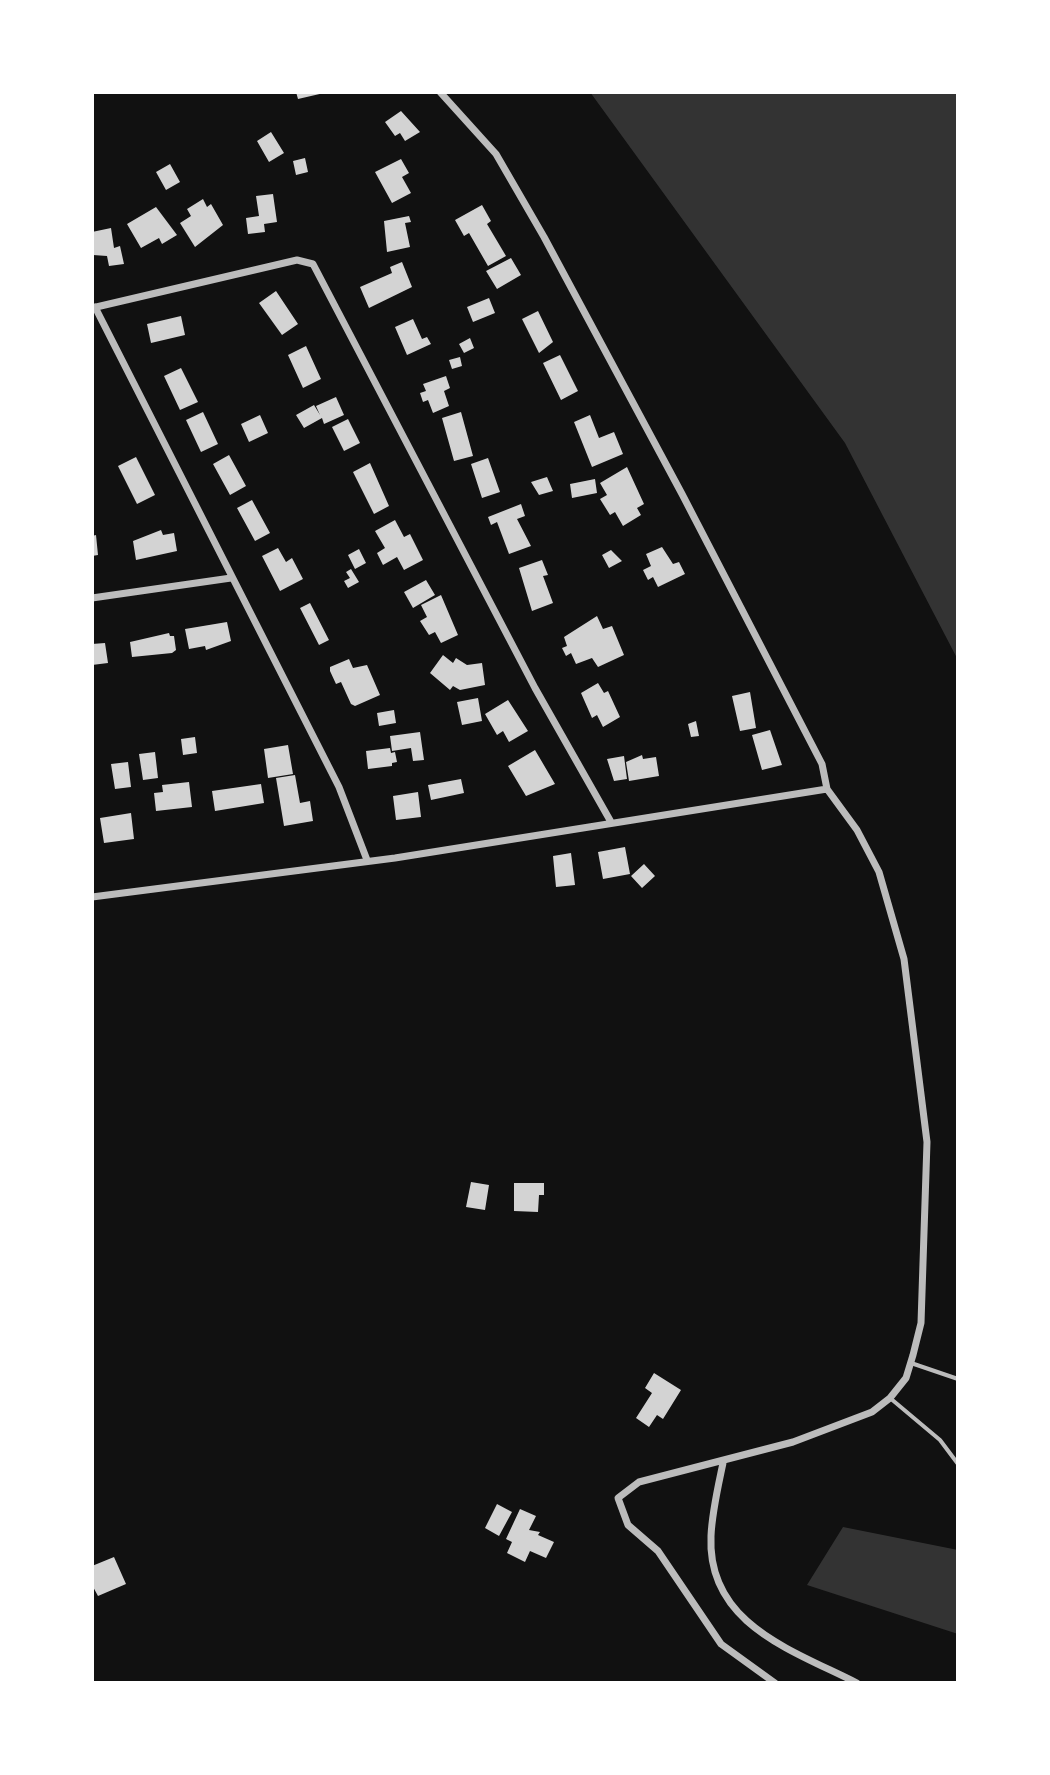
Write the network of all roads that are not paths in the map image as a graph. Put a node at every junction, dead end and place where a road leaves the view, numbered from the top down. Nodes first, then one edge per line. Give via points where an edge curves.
1 (440, 92) edge
2 (94, 307) edge
3 (231, 578) junction
4 (92, 598) edge
5 (827, 789) junction
6 (611, 822) junction
7 (367, 860) junction
8 (92, 897) edge
9 (911, 1363) junction
10 (958, 1379) edge
11 (890, 1398) junction
12 (723, 1463) junction
13 (958, 1464) edge
14 (775, 1683) edge
15 (857, 1683) edge

1 - 5 street via 496,154 551,249 822,764
2 - 3 street
2 - 6 street via 297,260 313,264
3 - 4 street
3 - 7 street via 339,787
5 - 6 street
5 - 9 street via 879,872 899,933 915,1028 927,1142 926,1245 921,1323
6 - 7 street
7 - 8 street
9 - 10 lane
9 - 11 street
11 - 12 street via 839,1425
11 - 13 lane via 940,1440
12 - 14 street via 639,1482 618,1498 620,1513 658,1551 721,1644
12 - 15 street via 711,1535 725,1598 739,1617 784,1646

